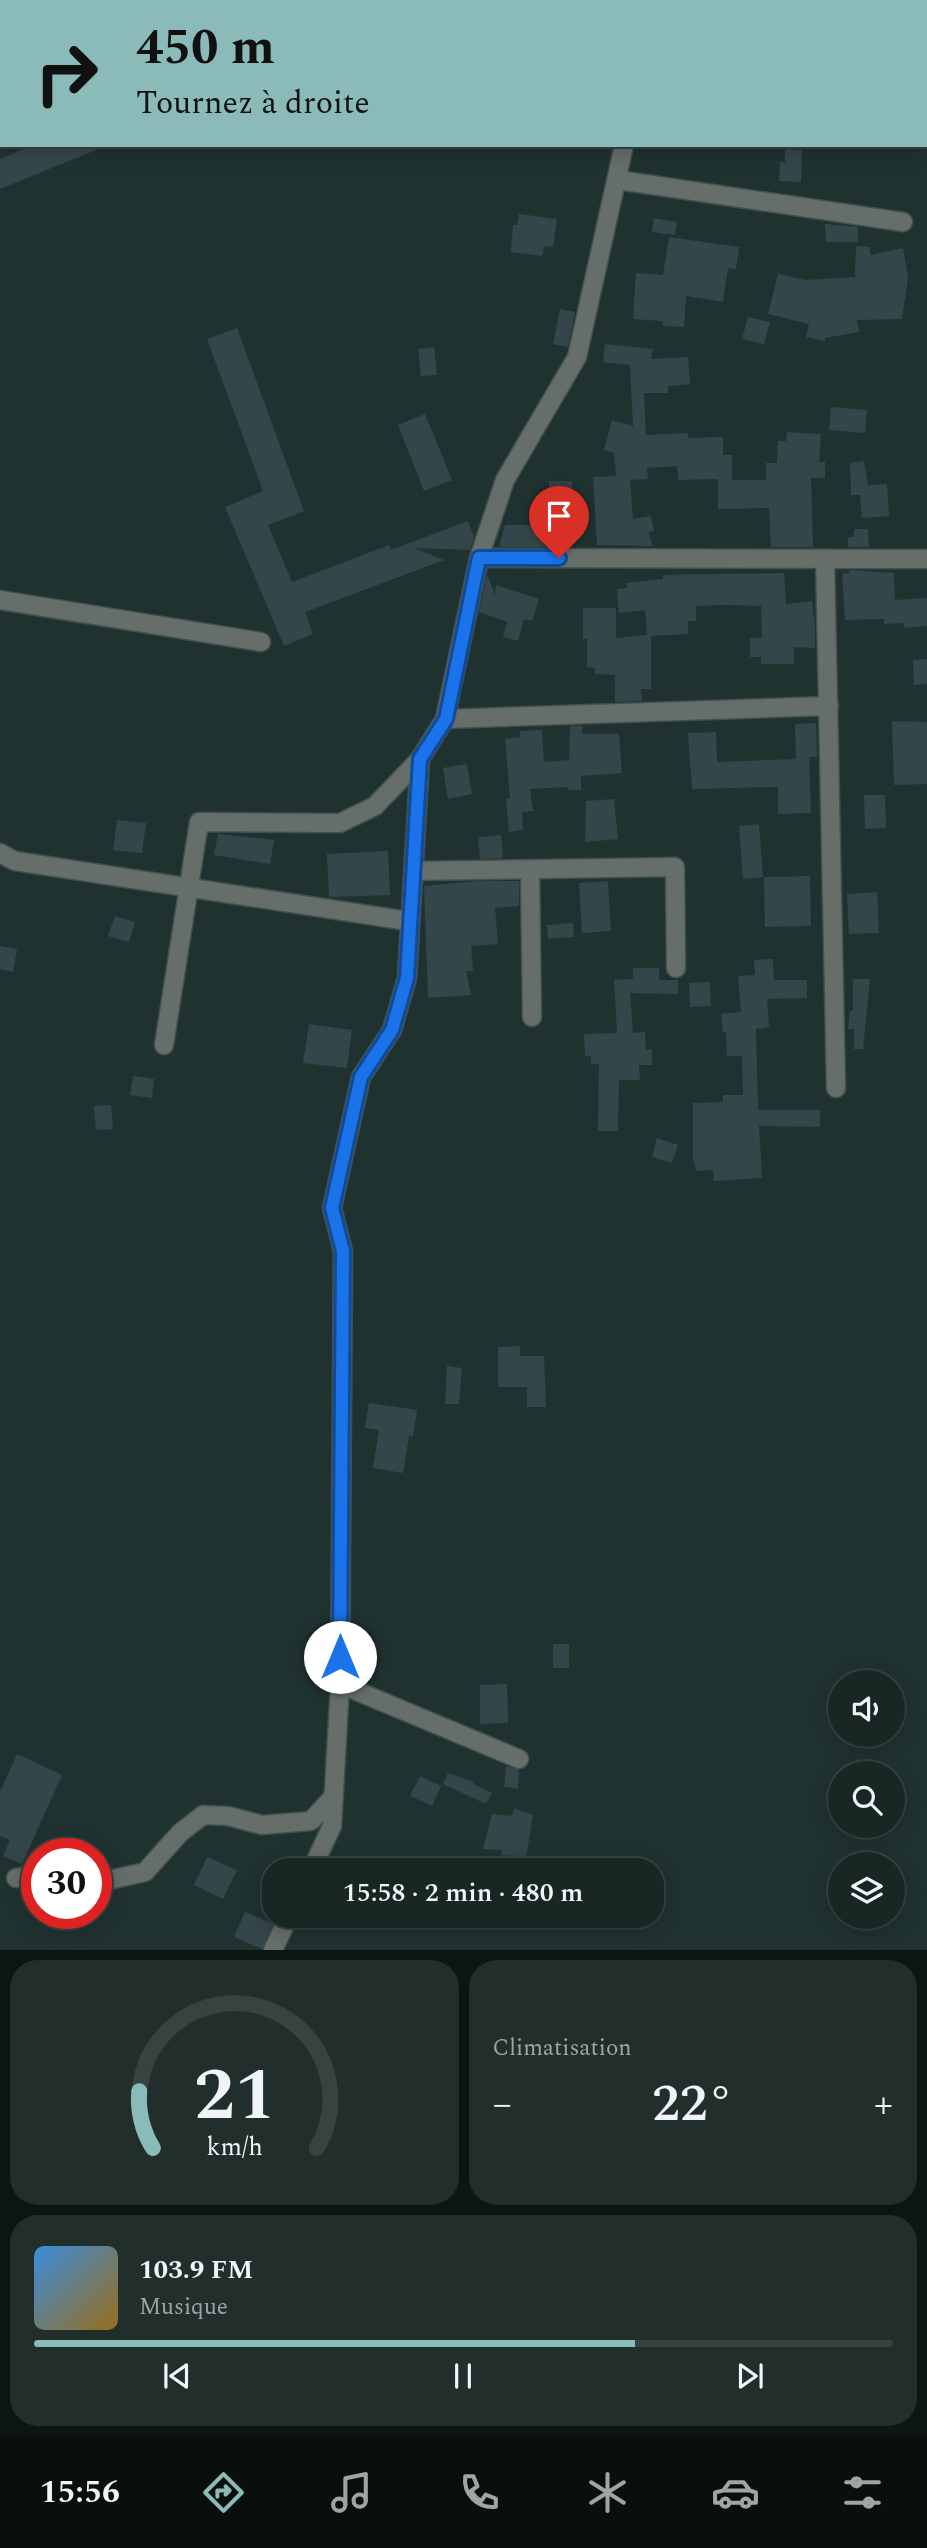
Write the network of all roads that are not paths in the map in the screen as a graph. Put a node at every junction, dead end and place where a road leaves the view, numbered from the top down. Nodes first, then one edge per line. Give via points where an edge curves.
1 (624, 147) edge
2 (618, 180) junction
3 (903, 222) dead end
4 (479, 558) junction
5 (825, 559) junction
6 (927, 559) edge
7 (0, 600) edge
8 (261, 642) dead end
9 (828, 706) junction
10 (446, 719) junction
11 (420, 759) junction
12 (0, 853) edge
13 (530, 870) junction
14 (415, 871) junction
15 (189, 887) junction
16 (408, 921) junction
17 (676, 968) dead end
18 (532, 1017) dead end
19 (164, 1045) dead end
20 (836, 1088) dead end
21 (340, 1684) junction
22 (519, 1759) dead end
23 (334, 1797) junction
24 (317, 1858) edge
25 (21, 1877) edge
26 (16, 1878) dead end
27 (112, 1879) edge
28 (283, 1928) edge
29 (273, 1950) edge

1 - 2 street
2 - 3 street
2 - 4 street via 577,357 505,480
4 - 5 street
4 - 10 street
5 - 6 street
5 - 9 street
7 - 8 street
9 - 10 street
9 - 20 street
10 - 11 street
11 - 14 street
11 - 15 street via 375,806 340,823 199,822
12 - 15 street via 15,861
13 - 14 street
13 - 17 street via 675,867
13 - 18 street
14 - 16 street
15 - 16 street
15 - 19 street
16 - 21 street via 407,978 392,1030 361,1077 332,1208 343,1251
21 - 22 street
21 - 23 street
23 - 24 street via 332,1826
23 - 27 street via 311,1821 262,1825 203,1815 145,1872
25 - 26 street
28 - 29 street

